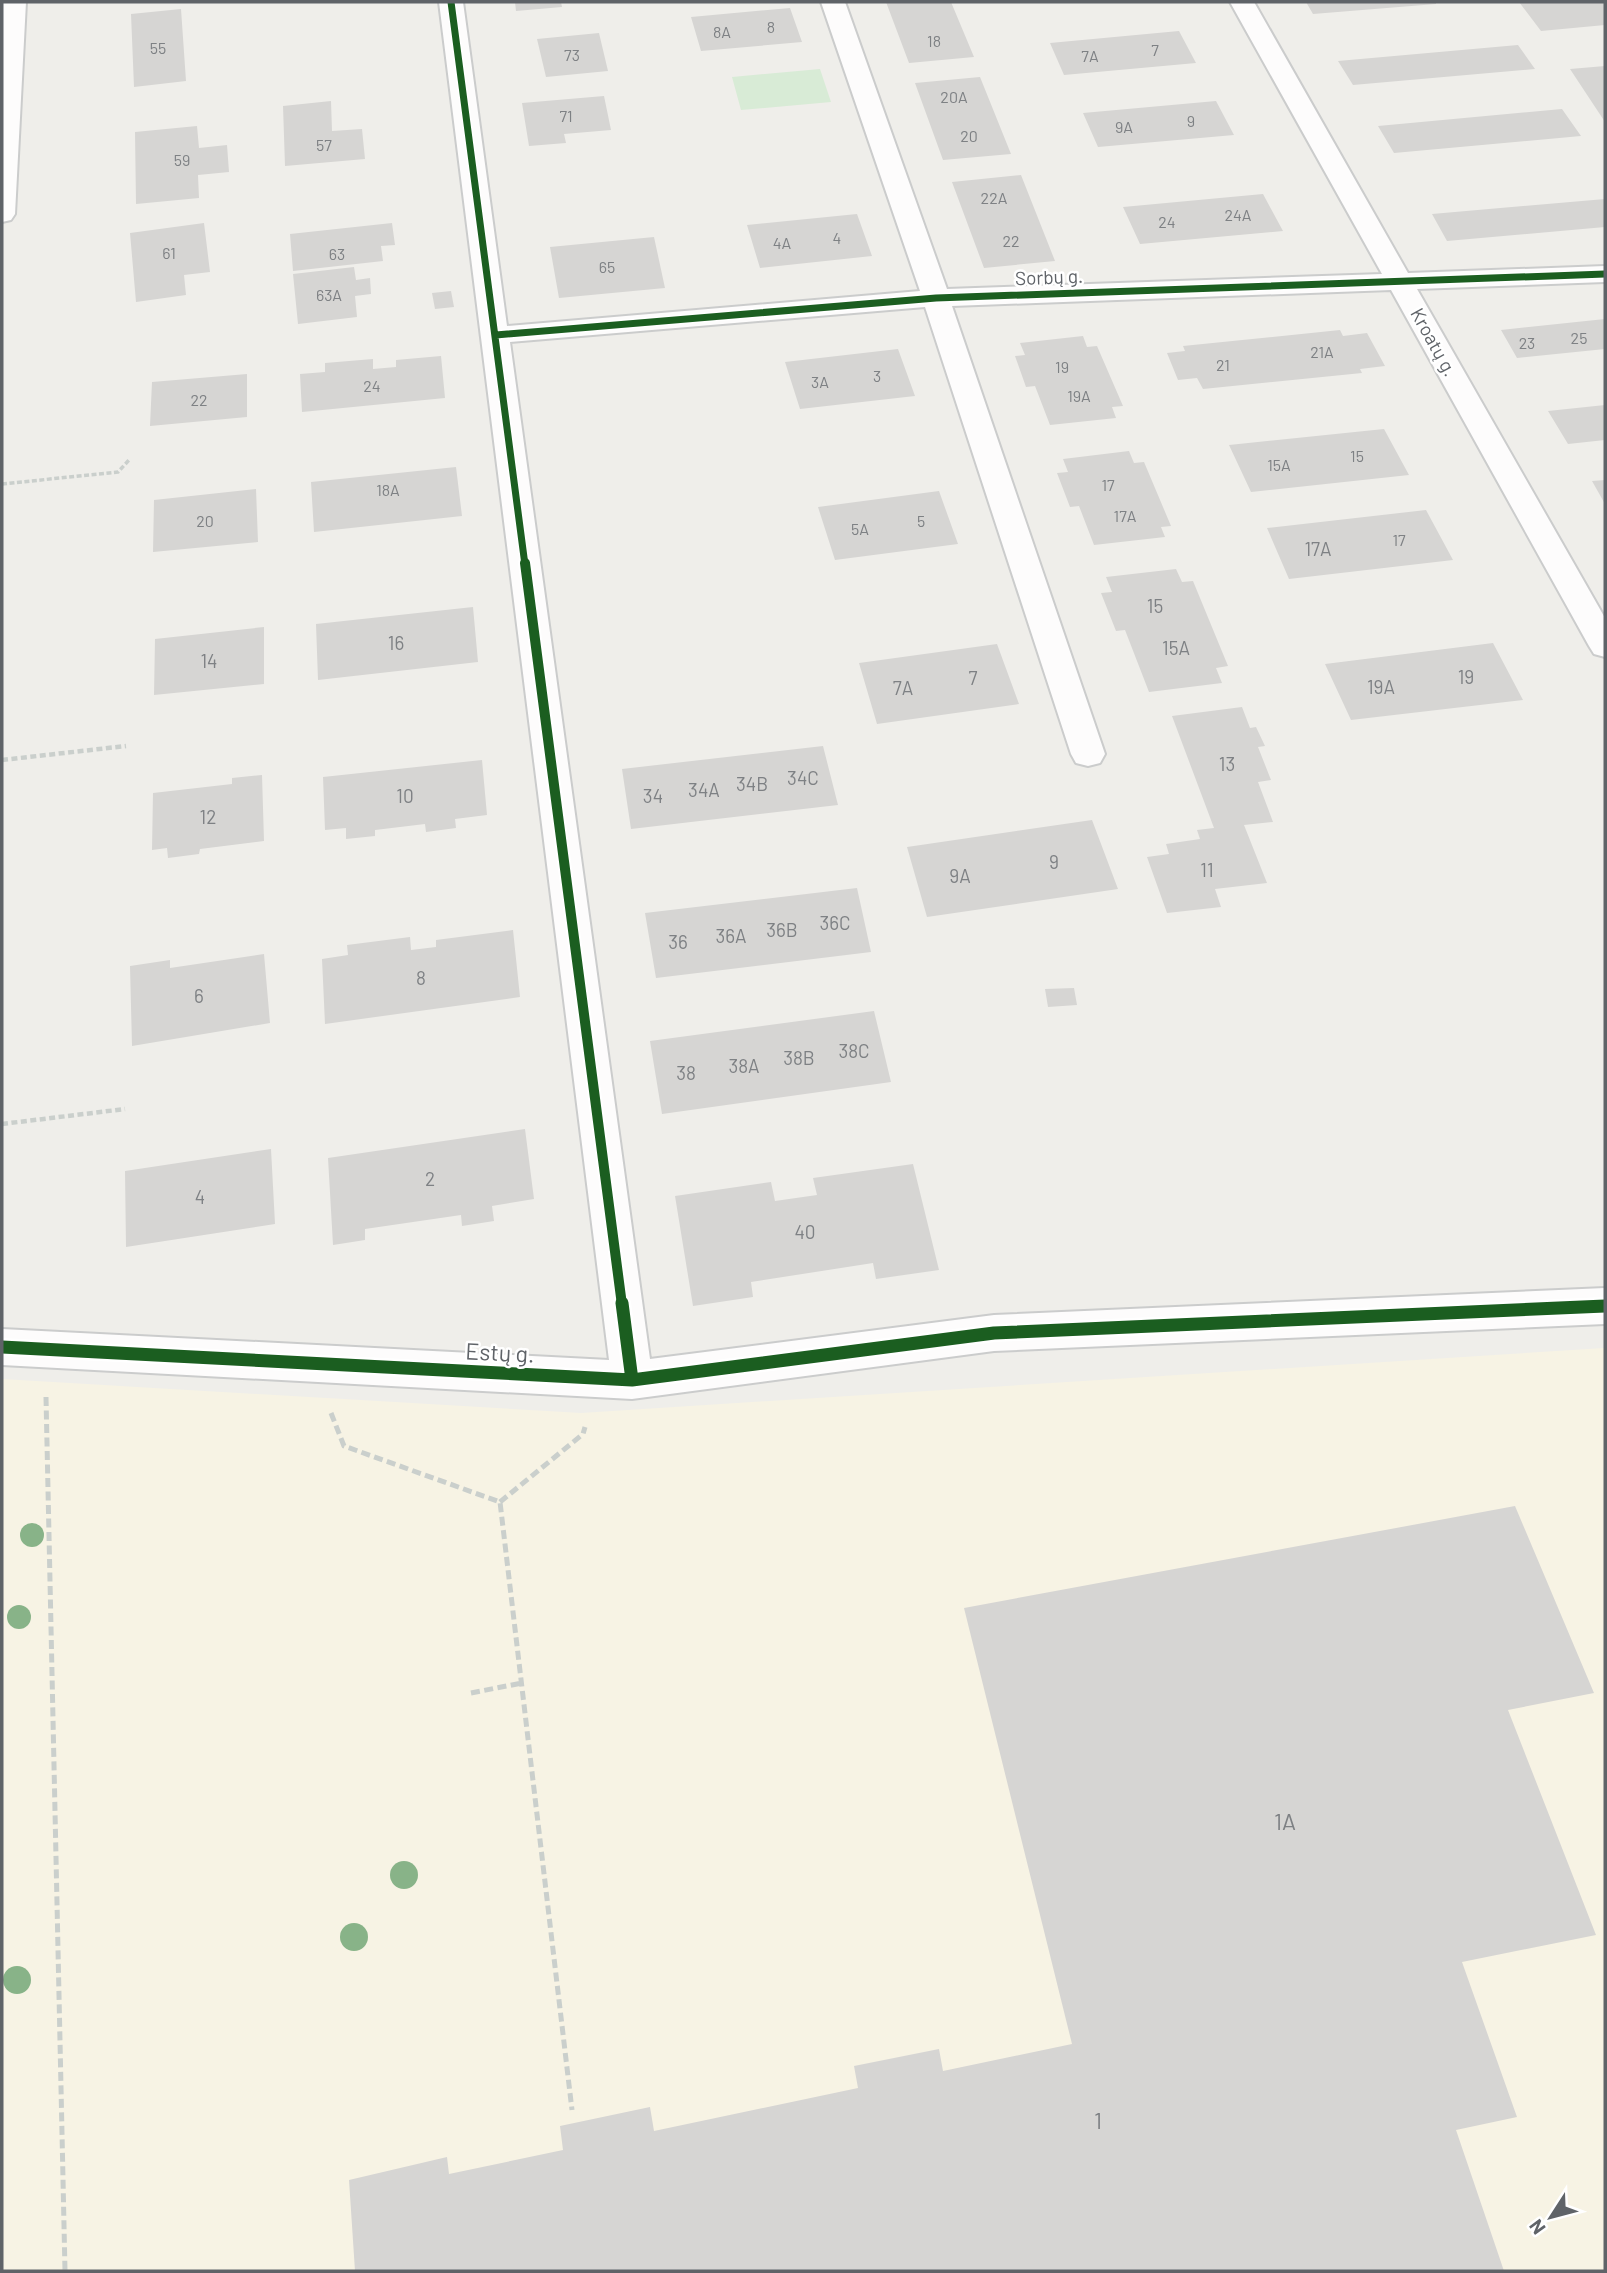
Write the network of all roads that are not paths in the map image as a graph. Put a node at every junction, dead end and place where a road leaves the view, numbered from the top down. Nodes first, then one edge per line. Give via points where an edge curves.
1 (14, 2) edge
2 (451, 2) edge
3 (833, 2) edge
4 (1242, 2) edge
5 (4, 120) edge
6 (2, 214) edge
7 (1605, 274) edge
8 (1400, 282) junction
9 (936, 299) junction
10 (496, 335) junction
11 (1605, 646) edge
12 (1088, 754) dead end
13 (1605, 1306) edge
14 (2, 1347) edge
15 (615, 1380) junction

1 - 5 street
2 - 10 street
3 - 9 street
4 - 8 street, Kroatų g.
5 - 6 street
7 - 8 street, Sorbų g.
8 - 9 street, Sorbų g.
8 - 11 street, Kroatų g.
9 - 10 street, Sorbų g.
9 - 12 street
10 - 15 street via 562,863
13 - 15 street, Estų g. via 993,1333
14 - 15 street, Estų g.

